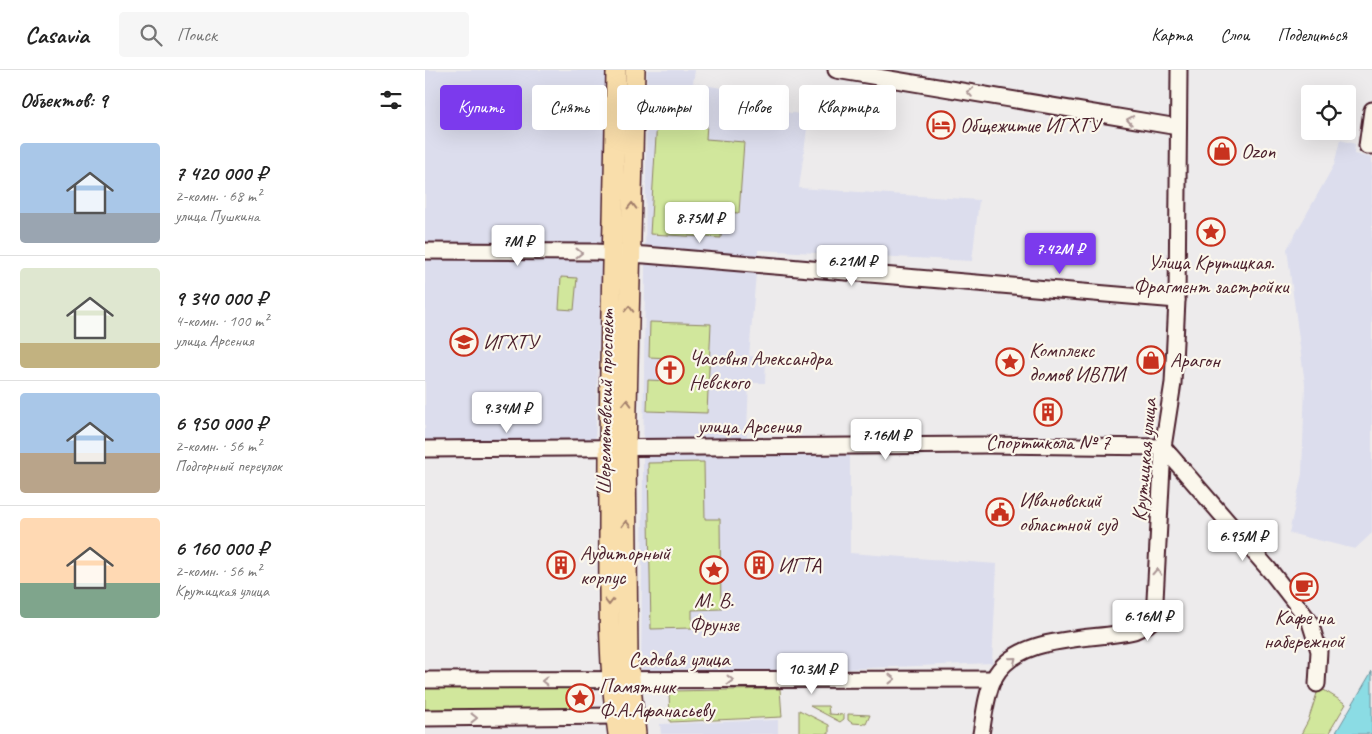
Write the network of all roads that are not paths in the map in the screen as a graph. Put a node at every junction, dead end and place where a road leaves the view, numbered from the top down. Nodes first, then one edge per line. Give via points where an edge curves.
1 (616, 70) edge
2 (635, 70) edge
3 (836, 70) edge
4 (1179, 70) edge
5 (1372, 110) edge
6 (1178, 127) junction
7 (1372, 146) edge
8 (425, 251) edge
9 (612, 253) junction
10 (631, 254) junction
11 (1177, 300) junction
12 (1163, 447) junction
13 (425, 448) edge
14 (617, 448) junction
15 (994, 679) junction
16 (425, 680) edge
17 (620, 681) junction
18 (1317, 684) dead end
19 (425, 718) edge
20 (617, 725) edge
21 (636, 734) edge
22 (981, 734) edge

1 - 9 main road, Шереметевский проспект
10 -> 2 main road, Шереметевский проспект
6 -> 3 street
4 - 6 street, Крутицкая улица
5 - 7 street via 1367,146
6 - 11 street, Крутицкая улица
8 -> 9 street
9 - 10 street
9 - 14 main road, Шереметевский проспект
10 - 11 street
14 -> 10 main road, Шереметевский проспект
11 - 12 street, Крутицкая улица via 1173,384
12 - 14 street, улица Арсения
15 -> 12 street, Крутицкая улица via 1014,657 1037,645 1129,632 1147,625 1154,618
12 - 18 street via 1272,572 1310,622 1319,651
13 - 14 street, улица Арсения
14 - 17 main road, Шереметевский проспект
17 -> 15 street, Садовая улица
15 - 22 street, Крутицкая улица
17 -> 16 street, Садовая улица
17 - 20 main road, Шереметевский проспект
17 - 21 main road, Шереметевский проспект
19 -> 20 street

